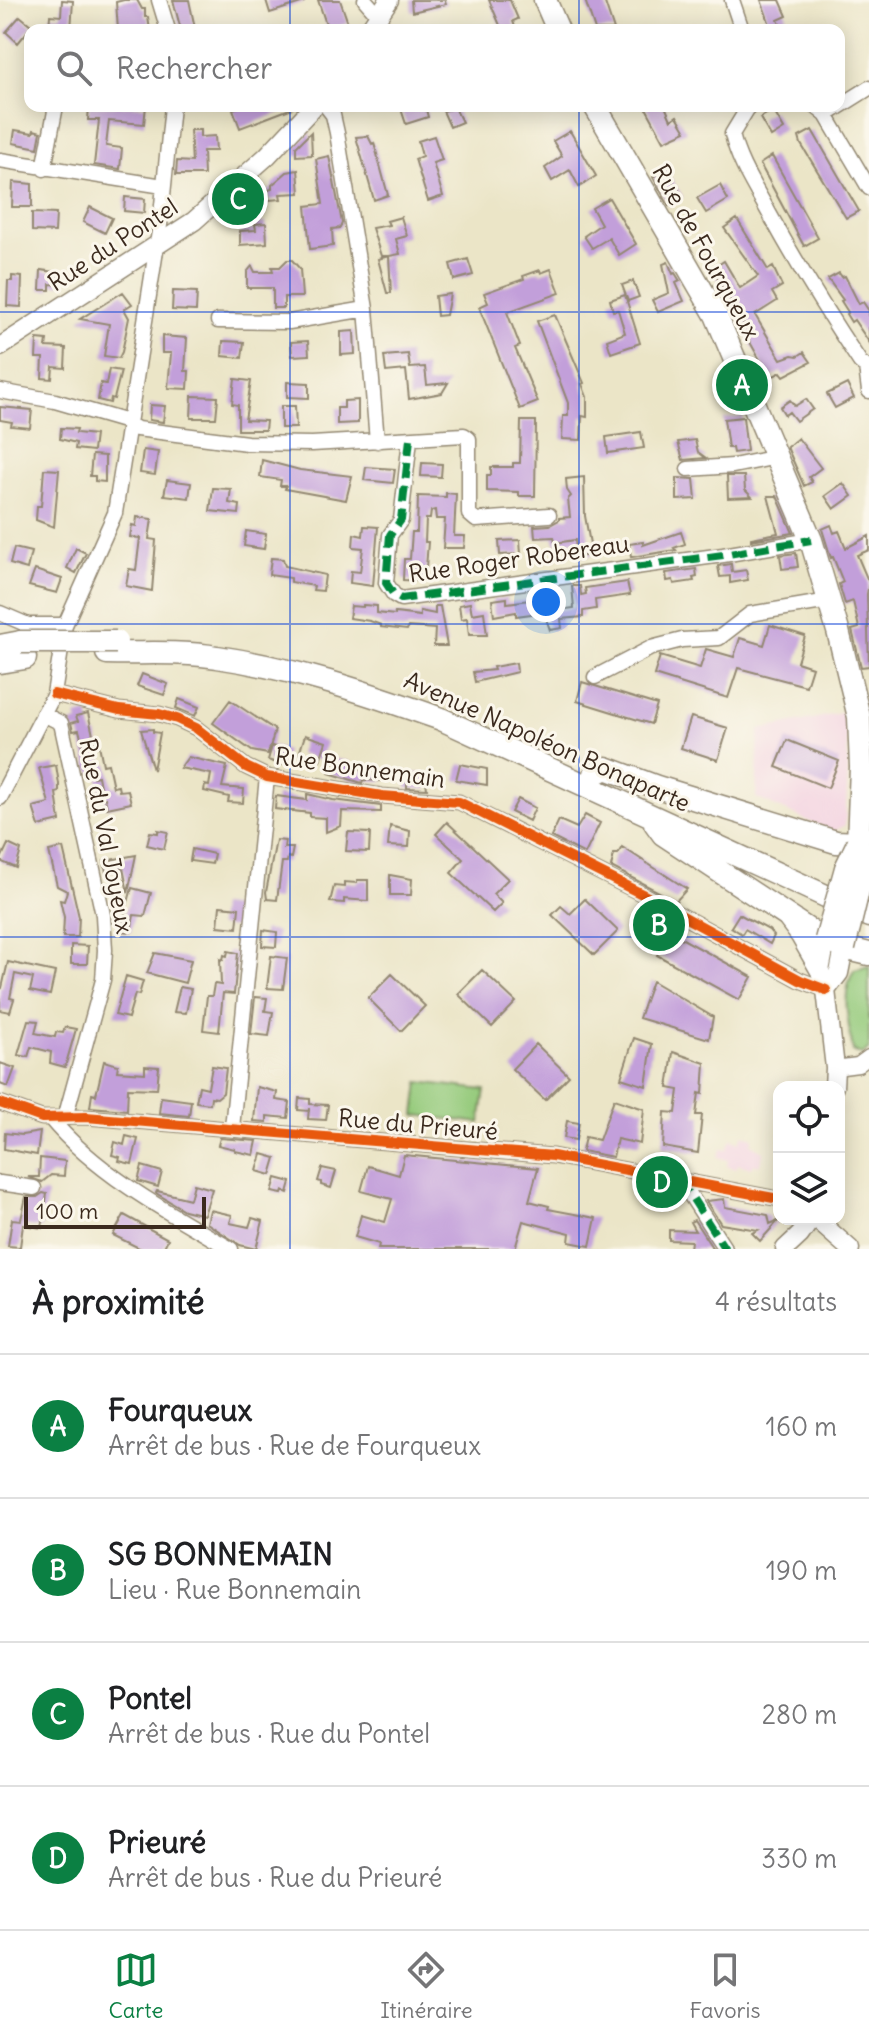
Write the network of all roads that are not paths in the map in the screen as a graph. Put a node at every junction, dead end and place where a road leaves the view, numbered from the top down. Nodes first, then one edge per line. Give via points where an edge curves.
1 (159, 0) edge
2 (365, 0) edge
3 (545, 0) edge
4 (732, 0) edge
5 (379, 15) edge
6 (166, 24) edge
7 (555, 24) edge
8 (740, 24) edge
9 (869, 88) edge
10 (845, 99) edge
11 (55, 112) edge
12 (171, 112) edge
13 (308, 112) edge
14 (331, 112) edge
15 (598, 112) edge
16 (745, 112) edge
17 (822, 112) edge
18 (0, 160) edge
19 (44, 169) junction
20 (163, 186) junction
21 (869, 188) edge
22 (155, 247) junction
23 (366, 309) junction
24 (218, 321) dead end
25 (0, 347) edge
26 (868, 367) edge
27 (0, 391) edge
28 (869, 391) edge
29 (130, 426) junction
30 (410, 439) junction
31 (377, 441) junction
32 (777, 457) junction
33 (688, 469) dead end
34 (549, 515) dead end
35 (811, 540) junction
36 (829, 601) junction
37 (0, 613) edge
38 (65, 625) junction
39 (112, 648) junction
40 (15, 649) edge
41 (0, 662) edge
42 (595, 677) dead end
43 (54, 694) junction
44 (43, 714) junction
45 (595, 774) junction
46 (267, 777) junction
47 (0, 798) edge
48 (647, 813) junction
49 (863, 846) edge
50 (869, 902) edge
51 (783, 915) junction
52 (869, 916) edge
53 (835, 944) junction
54 (869, 954) edge
55 (820, 971) junction
56 (826, 990) junction
57 (865, 1063) edge
58 (834, 1078) edge
59 (0, 1103) edge
60 (58, 1118) junction
61 (232, 1128) junction
62 (680, 1179) junction
63 (0, 1183) edge
64 (34, 1188) dead end
65 (773, 1198) edge
66 (790, 1225) edge
67 (809, 1225) edge
68 (816, 1225) edge
69 (821, 1225) edge
70 (231, 1249) edge
71 (725, 1249) edge
72 (776, 1249) edge
73 (785, 1249) edge
74 (832, 1249) edge
75 (850, 1249) edge

1 - 6 street
2 - 5 street
3 - 7 main road
4 - 8 street
9 - 10 street
11 - 19 street
12 - 20 street
13 - 22 main road, Rue du Pontel via 214,205
14 - 23 street
15 - 32 main road, Rue de Fourqueux via 716,315
16 - 26 street via 732,134 746,171 812,290
17 - 21 street
18 - 19 street
19 - 20 street
20 - 22 street
22 - 25 main road, Rue du Pontel
22 - 29 street
23 - 24 street via 289,322
23 - 31 street
26 - 28 street
27 - 29 street via 55,401
29 - 31 street via 247,443
29 - 38 street via 115,513
30 - 31 street
30 - 34 street via 458,434 469,439 469,514 476,520
30 - 35 street, Rue Roger Robereau via 401,520 390,535 386,583 401,599
32 - 33 street
32 - 35 main road, Rue de Fourqueux
35 - 36 main road, Rue de Fourqueux
36 - 42 street via 750,614 719,638 651,648
36 - 49 main road, Rue de Fourqueux via 859,717
37 - 38 street via 28,625
38 - 43 street
39 - 40 main road, Avenue Napoléon Bonaparte, bridge
39 - 45 main road, Avenue Napoléon Bonaparte via 189,645 312,663 447,705
39 - 48 main road, Avenue Napoléon Bonaparte via 216,656 380,697 441,719
40 - 41 main road, Avenue Napoléon Bonaparte
43 - 44 street
43 - 46 street, Rue Bonnemain via 177,719
44 - 47 street
44 - 60 street, Rue du Val Joyeux via 61,723 103,915 103,980
45 - 49 main road via 606,768 836,842
45 - 50 main road, Avenue Napoléon Bonaparte
46 - 56 street, Rue Bonnemain via 459,802
46 - 61 street
48 - 51 main road via 663,834
48 - 52 main road, Avenue Napoléon Bonaparte
49 - 53 main road, Rue de Fourqueux, bridge via 846,868
51 - 53 main road
51 - 55 main road
53 - 54 main road
53 - 55 main road, Rue de Fourqueux
53 - 56 main road, Rue de Fourqueux via 839,973
55 - 56 main road, Rue de Fourqueux
56 - 58 main road, Rue de Fourqueux
57 - 58 street
59 - 60 street, Rue du Prieuré via 42,1118
60 - 61 street, Rue du Prieuré
60 - 70 street via 67,1138 156,1207
61 - 62 street, Rue du Prieuré via 553,1156
62 - 65 street, Rue du Prieuré
62 - 71 street
63 - 64 street
66 - 72 main road
67 - 73 main road
68 - 74 main road
69 - 75 main road

